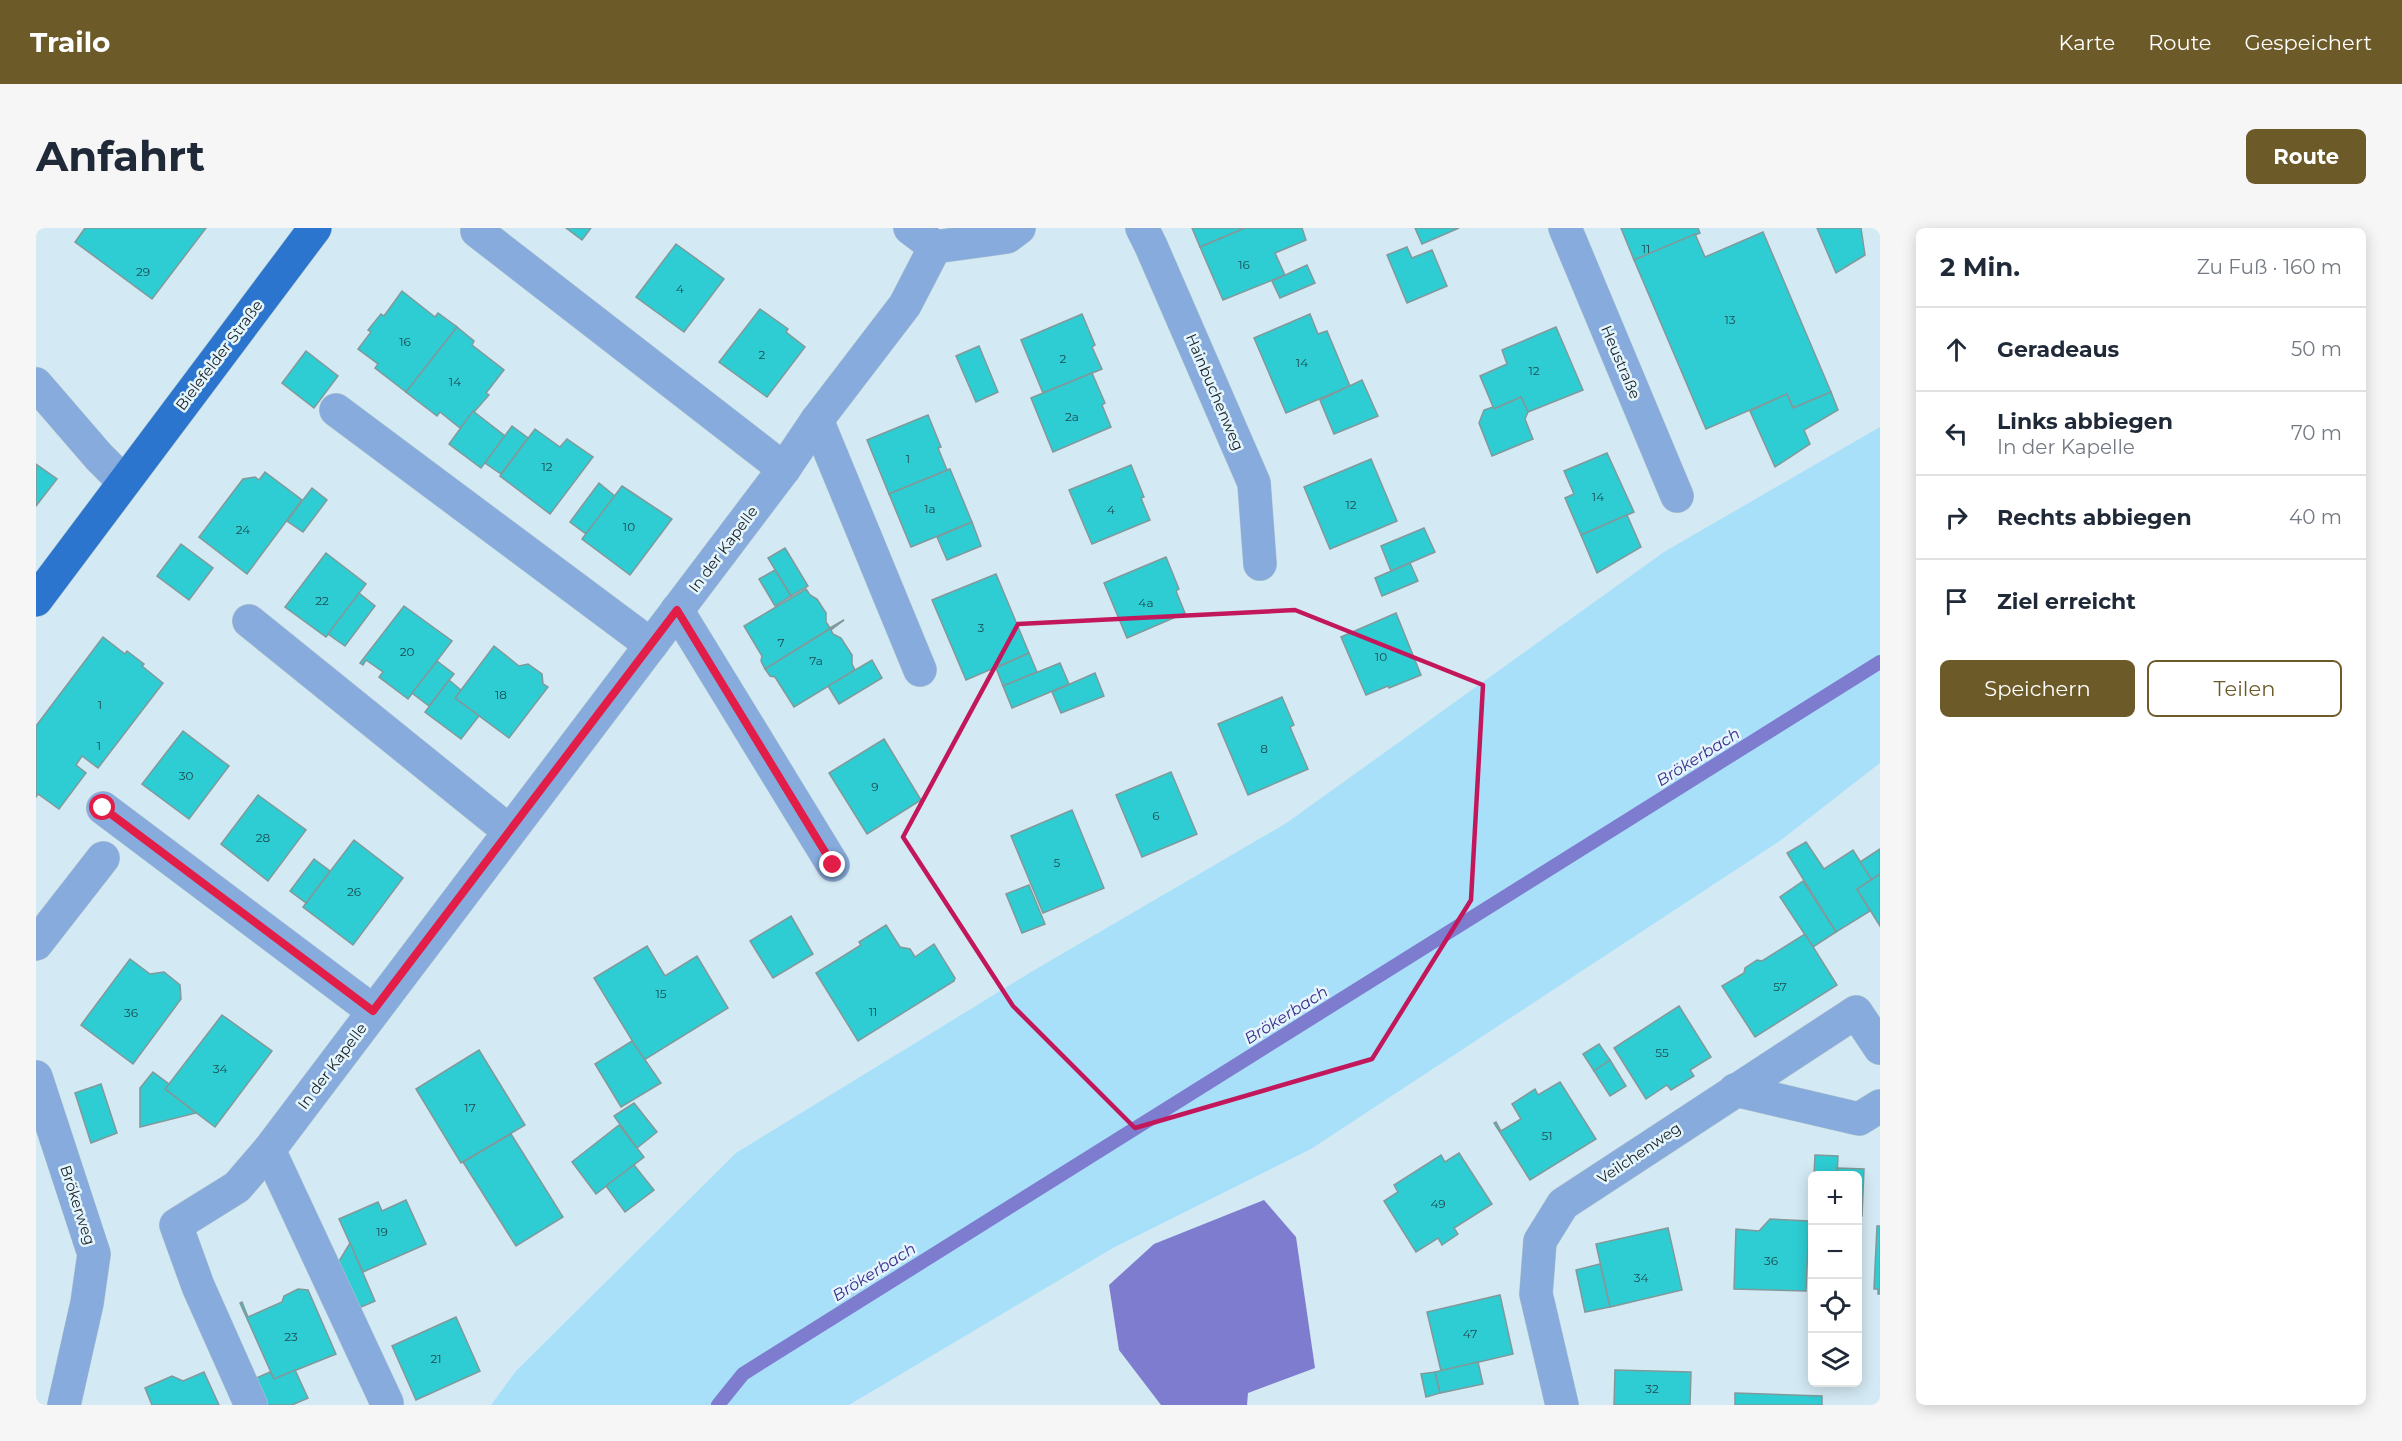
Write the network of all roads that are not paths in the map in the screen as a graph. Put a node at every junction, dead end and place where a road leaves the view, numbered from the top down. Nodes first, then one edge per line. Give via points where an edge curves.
1 (315, 228) edge
2 (1019, 228) edge
3 (1142, 228) edge
4 (1564, 228) edge
5 (477, 231) dead end
6 (922, 237) edge
7 (36, 384) edge
8 (336, 410) dead end
9 (817, 420) junction
10 (784, 469) junction
11 (124, 482) junction
12 (1677, 496) dead end
13 (1260, 564) dead end
14 (36, 600) edge
15 (677, 610) junction
16 (249, 621) dead end
17 (651, 645) junction
18 (920, 670) dead end
19 (103, 808) dead end
20 (510, 831) junction
21 (103, 858) dead end
22 (833, 865) dead end
23 (36, 944) edge
24 (1868, 1004) edge
25 (373, 1011) junction
26 (1880, 1048) edge
27 (36, 1077) edge
28 (1735, 1090) junction
29 (1880, 1106) edge
30 (269, 1150) junction
31 (387, 1403) dead end
32 (64, 1405) edge
33 (251, 1405) edge
34 (1562, 1405) edge

1 - 11 main road, Bielefelder Straße
2 - 6 street via 1007,237
3 - 13 street, Hainbuchenweg via 1254,483
4 - 12 street, Heustraße
5 - 10 street
6 - 9 street, In der Kapelle via 904,305
7 - 11 street
8 - 17 street
9 - 10 street, In der Kapelle
9 - 18 street
10 - 15 street, In der Kapelle
11 - 14 main road, Bielefelder Straße
15 - 17 street, In der Kapelle
15 - 22 street
16 - 20 street
17 - 20 street, In der Kapelle
19 - 25 street
20 - 25 street, In der Kapelle
21 - 23 street
24 - 26 street, Veilchenweg
24 - 28 street, Veilchenweg
25 - 30 street, In der Kapelle
27 - 32 street, Brökerweg via 94,1254
28 - 29 street via 1859,1119
28 - 34 street, Veilchenweg via 1563,1204 1540,1241 1536,1294
30 - 31 street
30 - 33 street, In der Kapelle via 237,1187 176,1225 198,1286

